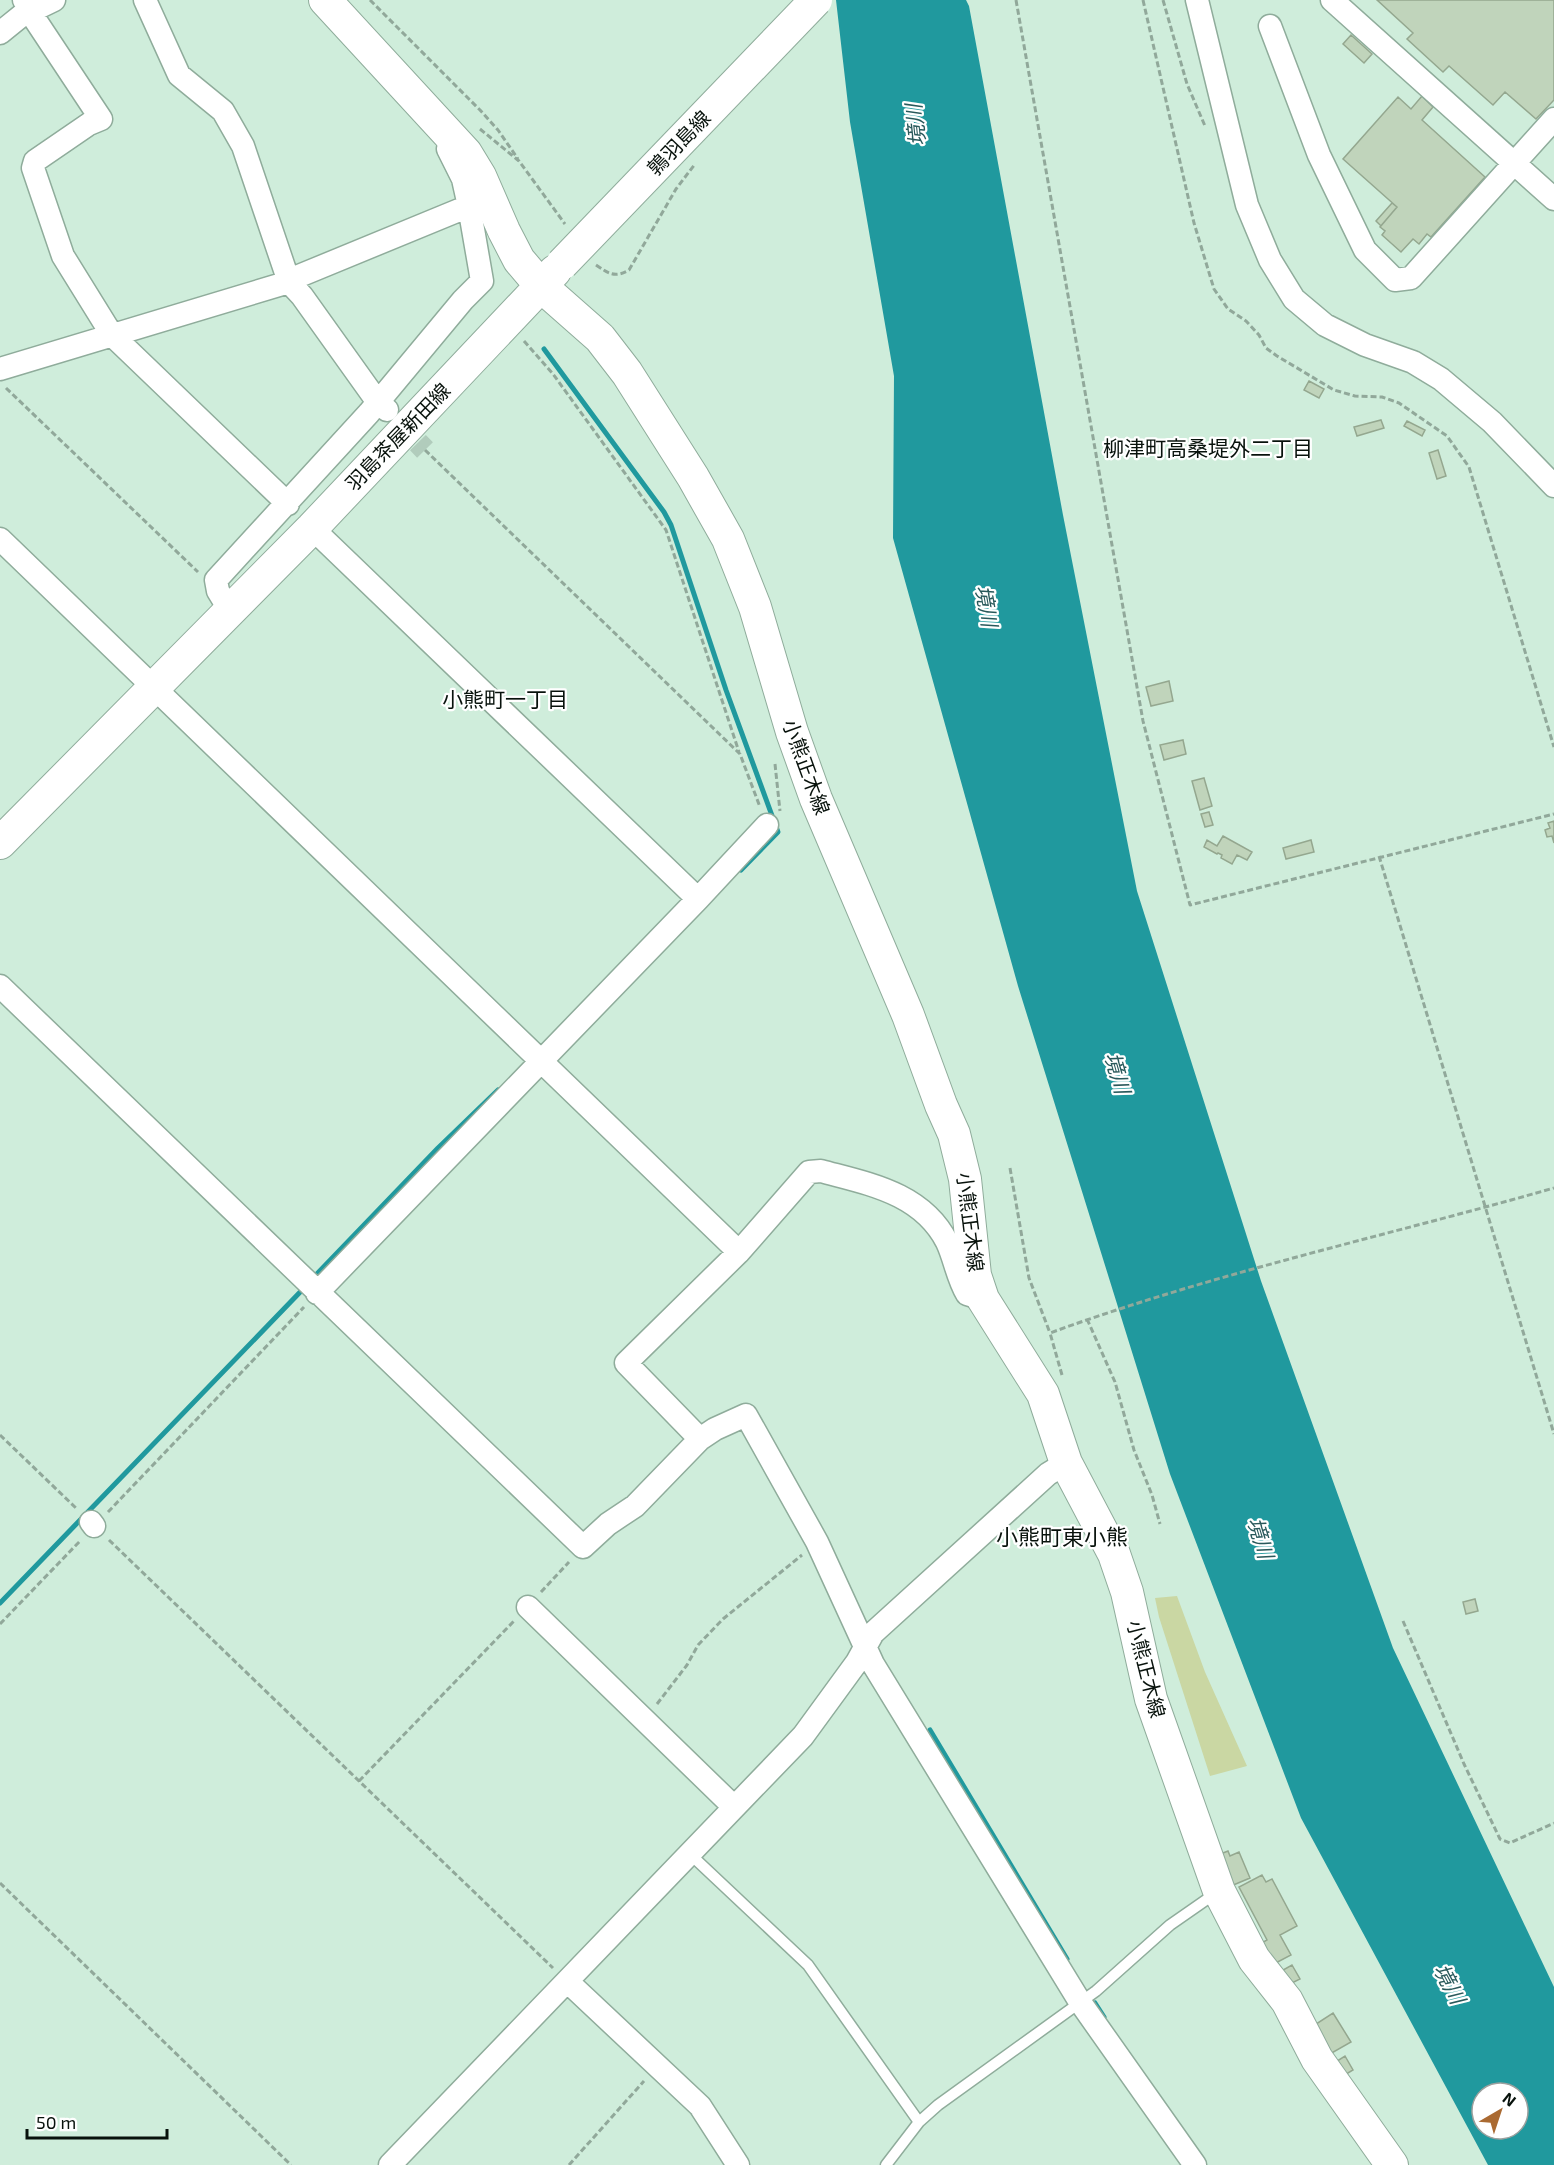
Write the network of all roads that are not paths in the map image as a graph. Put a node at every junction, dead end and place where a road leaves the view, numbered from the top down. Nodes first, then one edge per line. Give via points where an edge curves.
1 (54, 0) edge
2 (145, 0) edge
3 (325, 0) edge
4 (816, 0) edge
5 (1197, 0) edge
6 (1332, 0) edge
7 (28, 5) edge
8 (1270, 26) dead end
9 (0, 33) edge
10 (433, 118) junction
11 (1554, 118) edge
12 (1514, 163) junction
13 (1554, 199) edge
14 (469, 206) junction
15 (564, 270) junction
16 (289, 282) junction
17 (112, 335) junction
18 (2, 377) edge
19 (382, 405) junction
20 (1554, 486) edge
21 (288, 504) junction
22 (312, 528) junction
23 (0, 539) edge
24 (223, 596) junction
25 (155, 687) junction
26 (767, 825) road end
27 (0, 843) edge
28 (698, 899) junction
29 (0, 986) edge
30 (541, 1060) junction
31 (739, 1252) junction
32 (317, 1293) junction
33 (983, 1299) junction
34 (700, 1439) junction
35 (1066, 1463) junction
36 (528, 1607) road end
37 (865, 1646) junction
38 (734, 1807) junction
39 (690, 1854) junction
40 (1219, 1891) junction
41 (568, 1982) junction
42 (1080, 2002) junction
43 (919, 2121) junction
44 (390, 2165) edge
45 (738, 2165) edge
46 (886, 2165) edge
47 (1195, 2165) edge
48 (1392, 2165) edge

1 - 7 street
2 - 16 street via 179,75 223,111 243,146
3 - 10 main road
4 - 15 main road, 鶉羽島線, bridge
5 - 20 street via 1247,205 1270,260 1294,299 1325,325 1413,362 1441,379 1492,422
6 - 12 street
7 - 9 street
7 - 17 street via 101,119 35,161 33,168 63,256
8 - 12 street via 1319,155 1365,250 1395,280 1411,278
10 - 14 street via 463,179
10 - 15 main road via 466,153 480,176 519,260
11 - 12 street
12 - 13 street
14 - 16 street
14 - 19 street via 482,281
15 - 22 main road, 羽島茶屋新田線
15 - 33 main road, 小熊正木線 via 600,338 627,373 728,539 755,607 816,799 954,1134 965,1179 975,1275
16 - 17 street
16 - 19 street
17 - 18 street
17 - 21 street
19 - 21 street via 369,413
21 - 24 street via 216,580
22 - 24 main road, 羽島茶屋新田線
22 - 28 street
23 - 25 street
24 - 25 main road, 羽島茶屋新田線
25 - 27 main road, 羽島茶屋新田線
25 - 30 street
26 - 28 street
28 - 30 street
29 - 32 street
30 - 31 street
30 - 32 street
31 - 33 street via 809,1172 820,1171 902,1196 930,1216 948,1245 967,1294
31 - 34 street via 626,1362
32 - 34 street via 583,1547 635,1506
33 - 35 main road, 小熊正木線 via 1043,1394
34 - 37 street via 746,1415 817,1542
35 - 37 street via 1048,1474 966,1548 873,1634
35 - 40 main road, 小熊正木線 via 1114,1554 1127,1592 1151,1700
36 - 38 street
37 - 38 street via 803,1736
37 - 42 street
38 - 39 street
39 - 41 street
39 - 43 lane via 808,1965
40 - 42 lane via 1170,1925
40 - 48 main road, 小熊正木線 via 1254,1959 1287,2001 1317,2059
41 - 44 street
41 - 45 street via 700,2106
42 - 43 lane
42 - 47 street
43 - 46 lane

